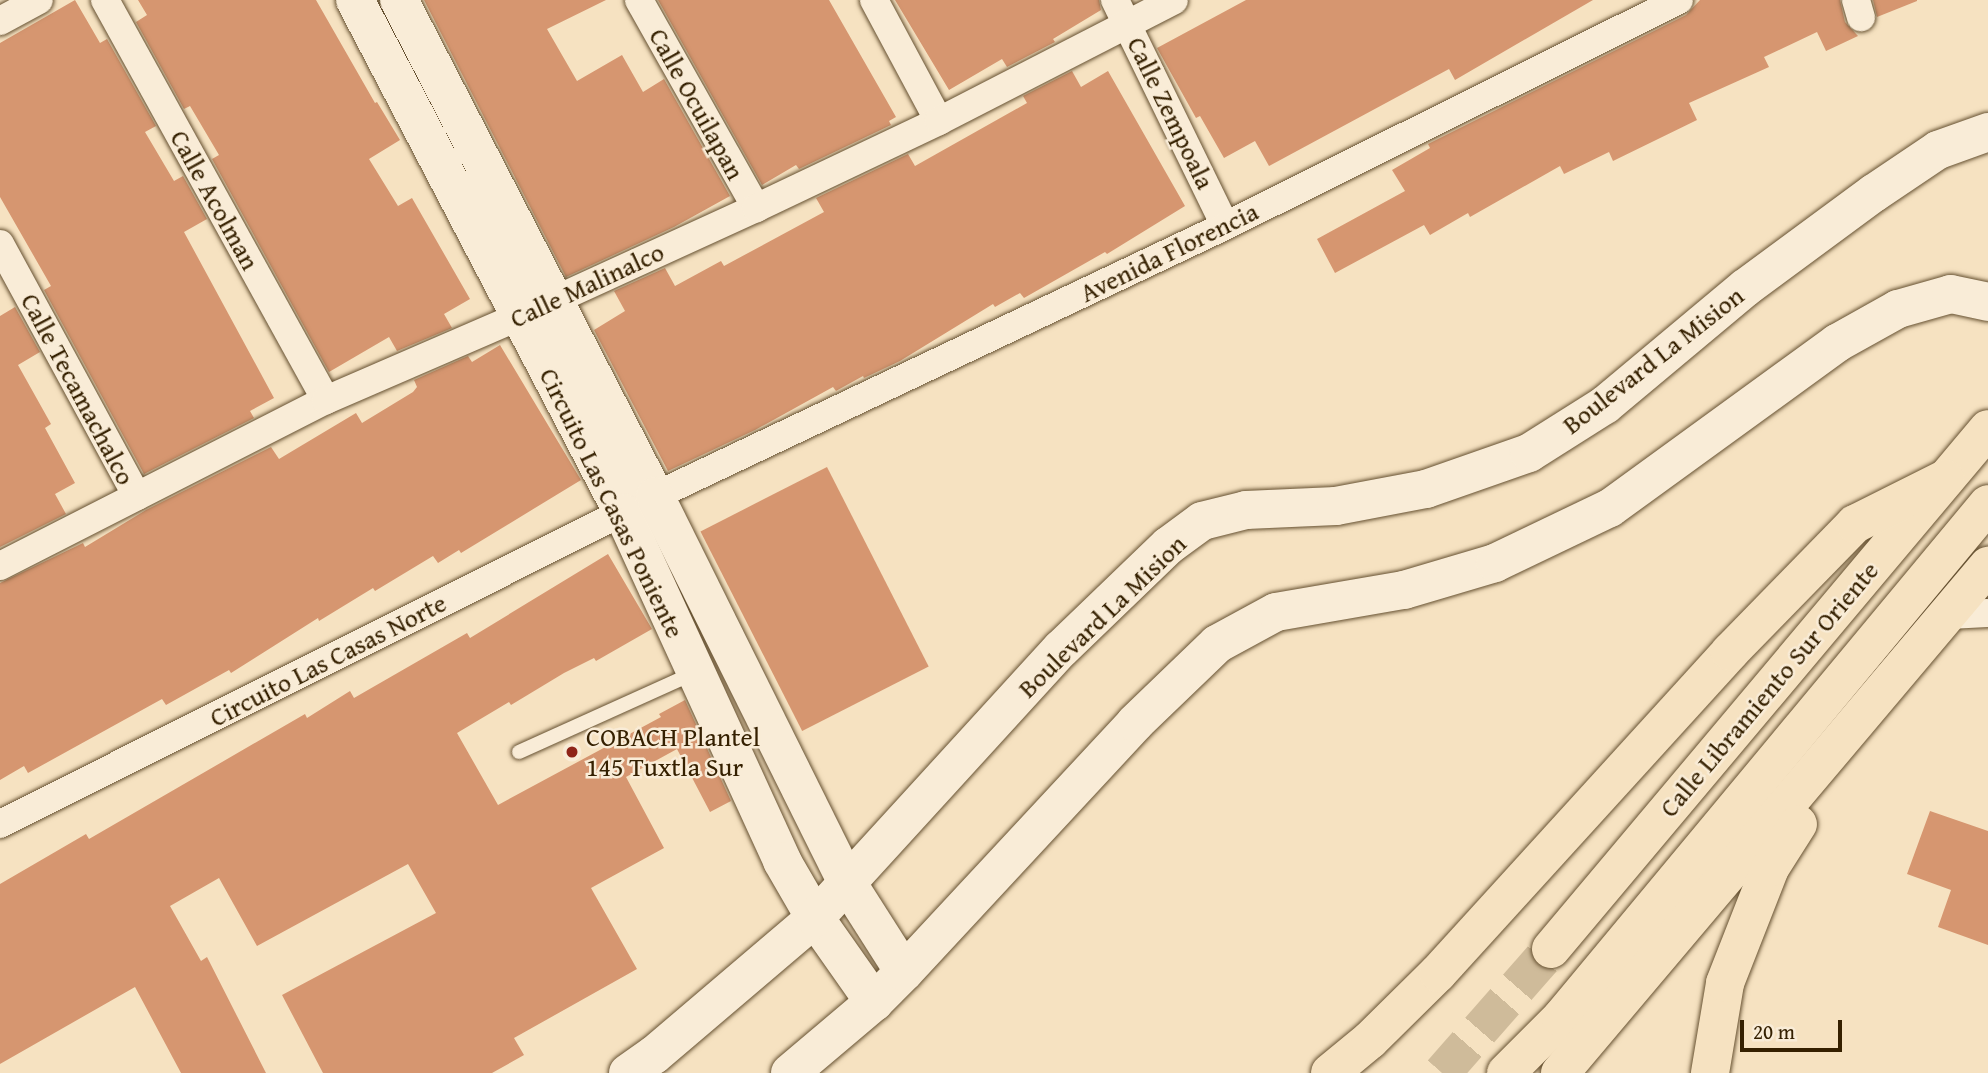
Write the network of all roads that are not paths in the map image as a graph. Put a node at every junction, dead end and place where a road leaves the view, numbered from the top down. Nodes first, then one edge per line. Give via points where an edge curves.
1 (39, 0) edge
2 (105, 0) edge
3 (355, 0) edge
4 (399, 0) edge
5 (639, 0) edge
6 (874, 0) edge
7 (1174, 0) edge
8 (1679, 0) edge
9 (1121, 12) edge
10 (0, 21) edge
11 (939, 121) junction
12 (1988, 132) edge
13 (756, 208) junction
14 (1225, 226) junction
15 (0, 244) edge
16 (554, 300) junction
17 (1988, 302) edge
18 (520, 316) junction
19 (326, 400) junction
20 (1988, 429) edge
21 (1945, 480) junction
22 (137, 496) junction
23 (639, 504) junction
24 (1988, 504) edge
25 (0, 566) edge
26 (1988, 566) edge
27 (1988, 613) edge
28 (1948, 615) junction
29 (694, 673) junction
30 (1884, 691) junction
31 (519, 752) dead end
32 (0, 824) edge
33 (848, 884) junction
34 (814, 918) junction
35 (1550, 949) tunnel mouth
36 (904, 972) junction
37 (874, 1002) junction
38 (628, 1073) edge
39 (790, 1073) edge
40 (1330, 1073) edge
41 (1506, 1073) edge
42 (1560, 1073) edge
43 (1710, 1073) edge

1 - 10 street
2 - 19 street, Calle Acolman
3 - 18 street, Circuito Las Casas Poniente
4 - 16 street, Circuito Las Casas Poniente
5 - 13 street, Calle Ocuilapan
6 - 11 street
7 - 9 street, Calle Malinalco
8 - 14 street, Avenida Florencia
9 - 11 street, Calle Malinalco
9 - 14 street, Calle Zempoala
11 - 13 street, Calle Malinalco
12 - 33 street, Boulevard La Mision via 1938,150 1874,193 1745,288 1605,405 1529,453 1426,489 1336,506 1246,510 1202,521 1168,546 1061,649
13 - 16 street, Calle Malinalco
14 - 23 street, Avenida Florencia
15 - 22 street, Calle Tecamachalco
16 - 18 street, Calle Malinalco
16 - 23 street, Circuito Las Casas Poniente
17 - 36 street via 1951,294 1898,309 1836,342 1610,508 1494,563 1404,590 1276,612 1217,644 1135,723
18 - 19 street, Calle Malinalco
18 - 23 street, Circuito Las Casas Poniente
19 - 22 street, Calle Malinalco
20 - 21 main road, Calle Libramiento Sur Oriente
21 - 35 main road, Calle Libramiento Sur Oriente
21 - 40 main road via 1855,524 1730,652 1438,973
22 - 25 street, Calle Malinalco
23 - 29 street, Circuito Las Casas Poniente
23 - 32 street, Circuito Las Casas Norte
23 - 33 street, Circuito Las Casas Poniente
24 - 41 main road via 1561,1018
26 - 28 main road
27 - 28 street
28 - 30 main road
29 - 31 lane
29 - 34 street, Circuito Las Casas Poniente
30 - 42 main road
30 - 43 main road via 1770,868 1725,983
33 - 34 street, Boulevard La Mision
33 - 36 street, Circuito Las Casas Poniente
34 - 37 street, Circuito Las Casas Poniente
34 - 38 street, Boulevard La Mision
36 - 37 street
37 - 39 street

